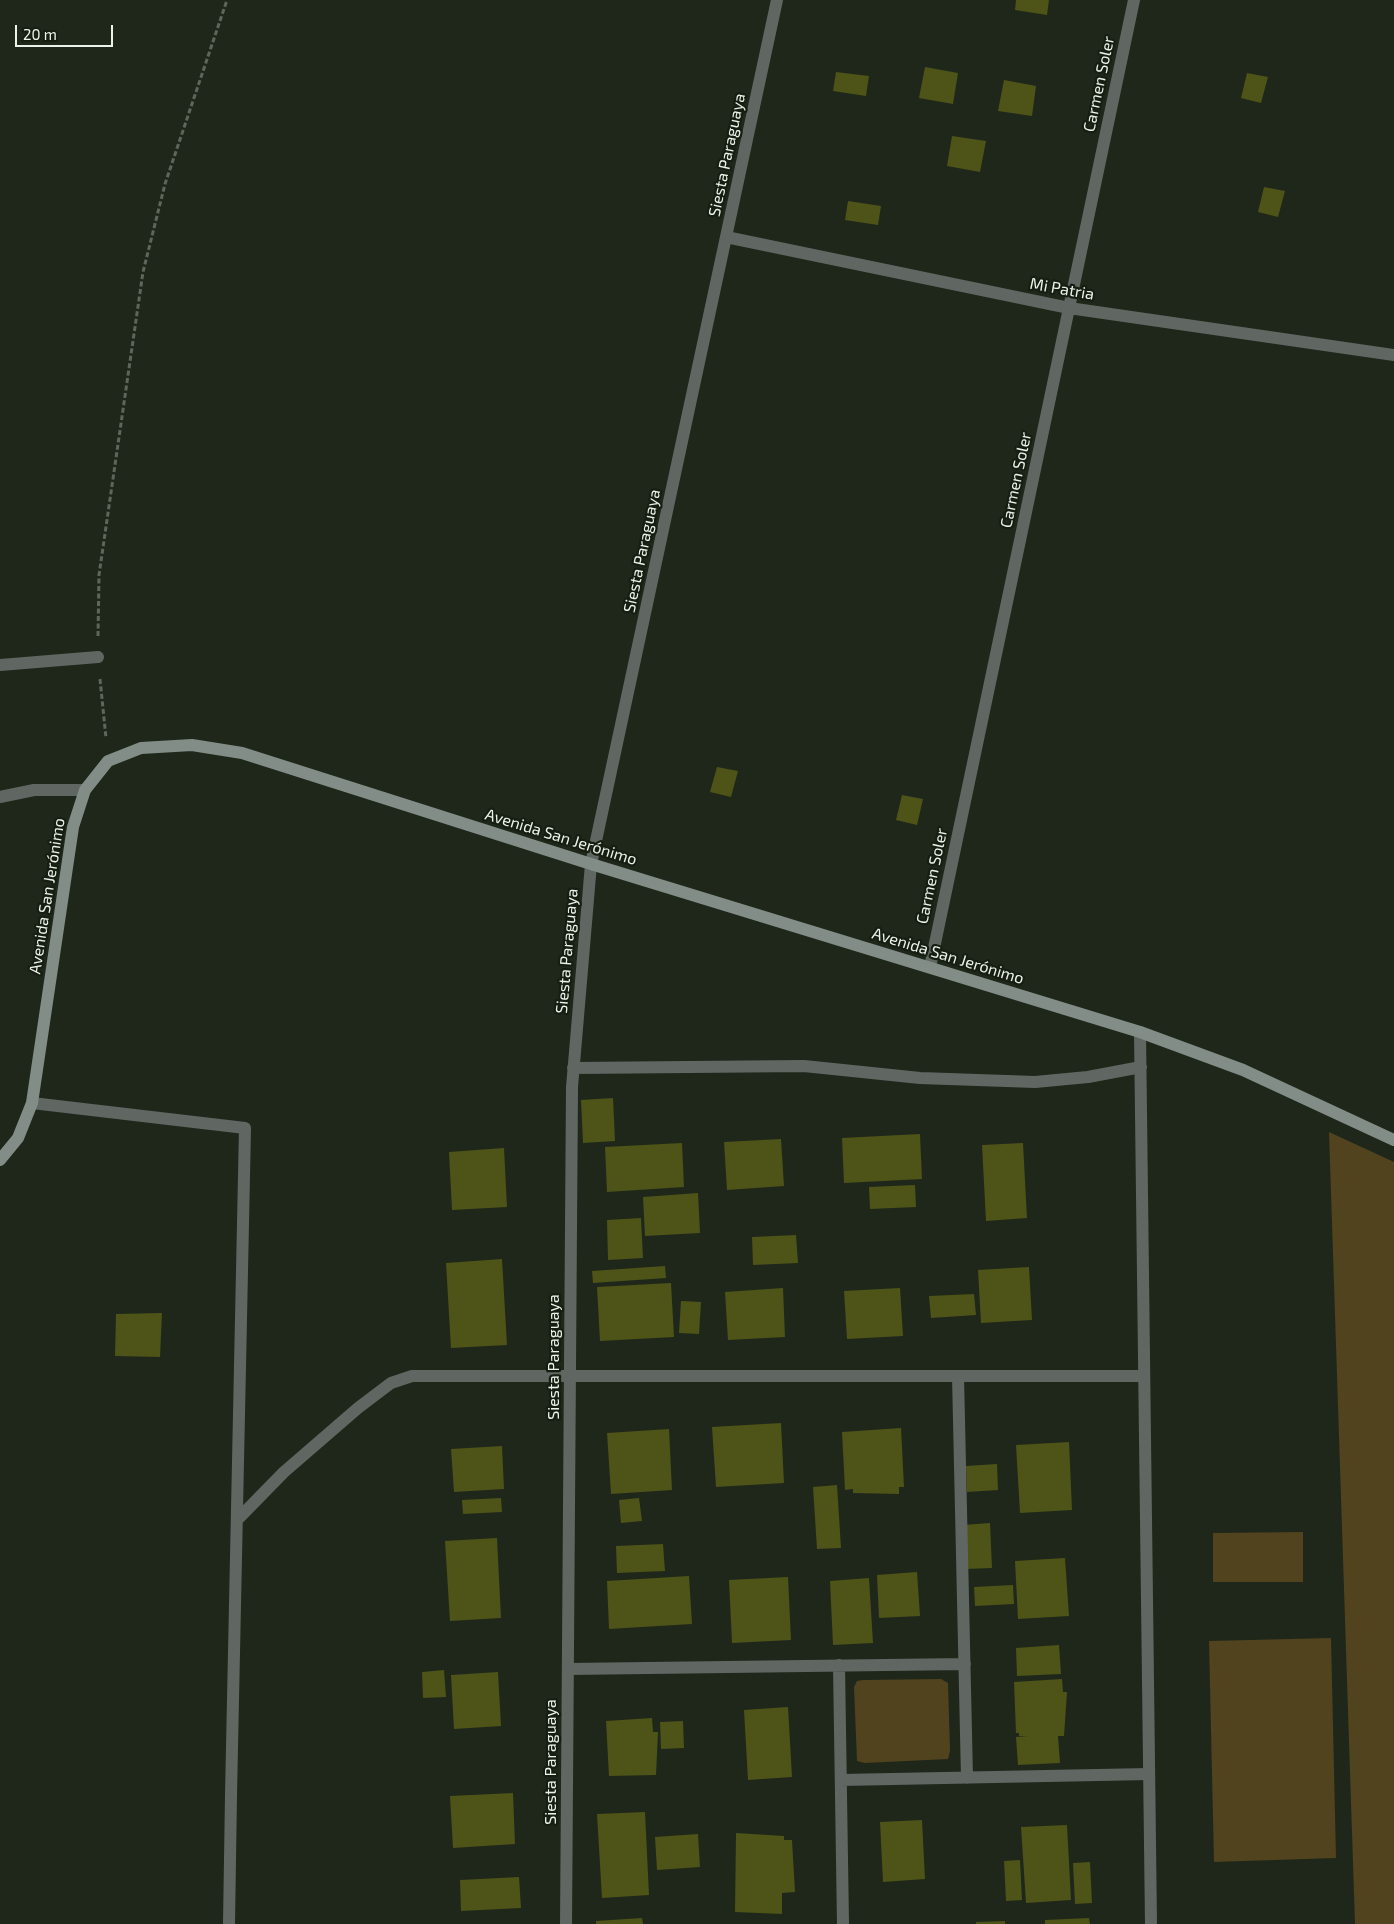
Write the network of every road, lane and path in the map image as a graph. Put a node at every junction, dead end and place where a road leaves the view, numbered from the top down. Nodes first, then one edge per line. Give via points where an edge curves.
1 (227, 0) edge
2 (778, 0) edge
3 (1134, 0) edge
4 (726, 237) junction
5 (1069, 308) junction
6 (1394, 355) edge
7 (98, 657) junction
8 (0, 665) edge
9 (108, 761) junction
10 (85, 790) junction
11 (0, 796) edge
12 (591, 864) junction
13 (930, 967) junction
14 (1140, 1032) junction
15 (1140, 1067) junction
16 (573, 1068) junction
17 (32, 1103) junction
18 (1394, 1140) edge
19 (0, 1160) edge
20 (570, 1376) junction
21 (958, 1376) junction
22 (1144, 1376) junction
23 (237, 1520) junction
24 (964, 1664) junction
25 (839, 1665) junction
26 (568, 1669) junction
27 (1149, 1774) junction
28 (967, 1778) junction
29 (841, 1780) junction
30 (229, 1924) edge
31 (566, 1924) edge
32 (843, 1924) edge
33 (1151, 1924) edge

1 - 7 path via 165,184 142,272 99,575
2 - 4 street, Siesta Paraguaya
3 - 5 street, Carmen Soler
4 - 5 street, Mi Patria
4 - 12 street, Siesta Paraguaya
5 - 6 street, Mi Patria
5 - 13 street, Carmen Soler
7 - 8 street
7 - 9 path
9 - 10 street, Avenida San Jerónimo
9 - 12 street, Avenida San Jerónimo via 141,748 192,745 242,753
10 - 11 street via 34,790
10 - 17 street, Avenida San Jerónimo via 73,827
12 - 13 street, Avenida San Jerónimo
12 - 16 street, Siesta Paraguaya
13 - 14 street, Avenida San Jerónimo
14 - 15 street
14 - 18 street, Avenida San Jerónimo via 1243,1070
15 - 16 street via 1088,1077 1035,1082 920,1078 804,1066
15 - 22 street
16 - 20 street, Siesta Paraguaya
17 - 19 street, Avenida San Jerónimo via 18,1138
17 - 23 street via 245,1128
20 - 21 street
20 - 23 street via 412,1376 391,1382 284,1472
20 - 26 street, Siesta Paraguaya
21 - 22 street
21 - 24 street
22 - 27 street
23 - 30 street
24 - 25 street
24 - 28 street
25 - 26 street
25 - 29 street
26 - 31 street, Siesta Paraguaya
27 - 28 street
27 - 33 street
28 - 29 street
29 - 32 street

